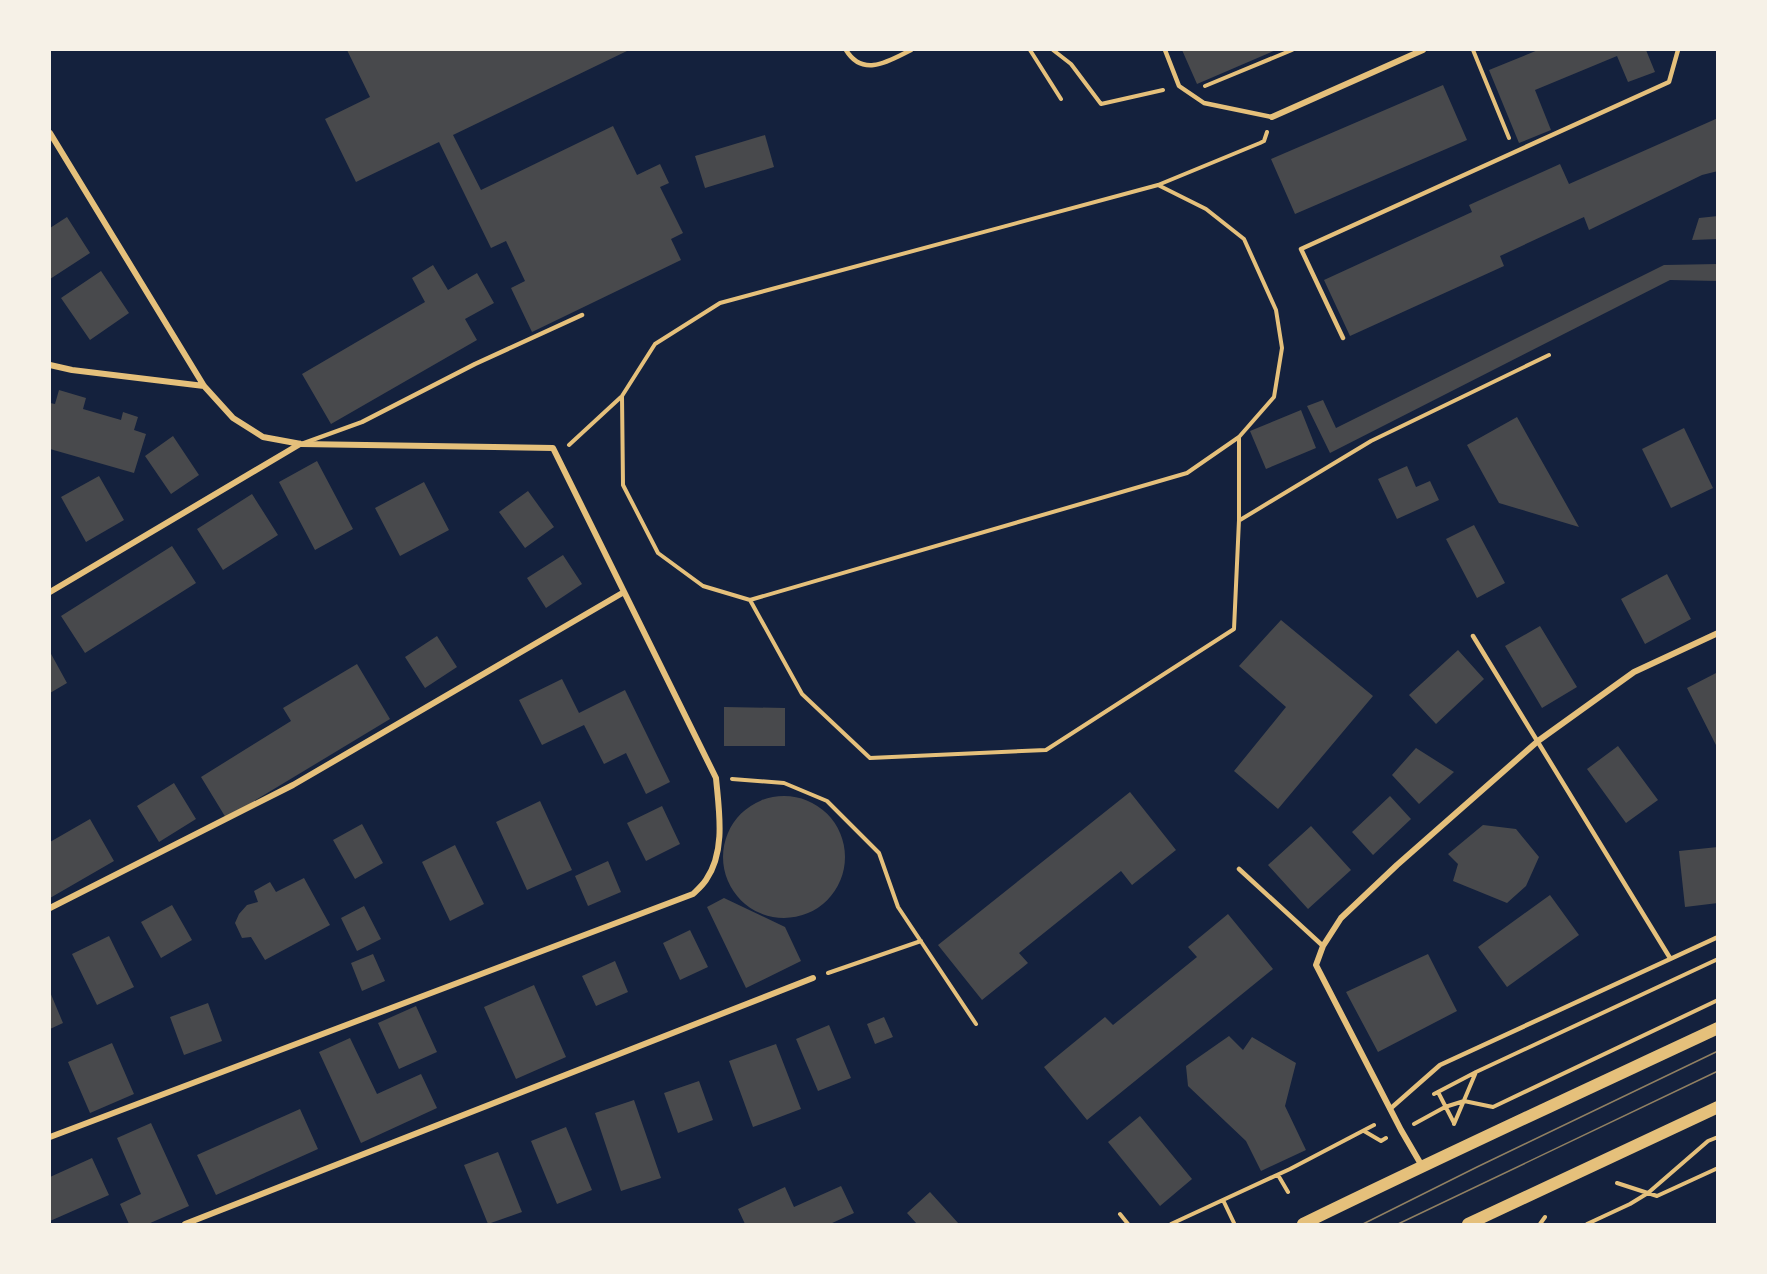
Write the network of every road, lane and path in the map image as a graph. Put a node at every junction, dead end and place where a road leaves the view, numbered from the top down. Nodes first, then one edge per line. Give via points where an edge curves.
1 (846, 50) edge
2 (911, 50) edge
3 (1030, 50) edge
4 (1053, 50) edge
5 (1165, 50) edge
6 (1292, 50) edge
7 (1423, 50) edge
8 (1473, 50) edge
9 (1677, 50) edge
10 (1179, 86) junction
11 (1061, 99) dead end
12 (1272, 117) junction
13 (50, 133) edge
14 (1515, 152) junction
15 (1158, 185) junction
16 (582, 315) dead end
17 (1343, 338) dead end
18 (1549, 355) dead end
19 (50, 365) edge
20 (204, 386) junction
21 (622, 396) junction
22 (1239, 437) junction
23 (301, 444) junction
24 (557, 456) junction
25 (1239, 520) junction
26 (50, 592) edge
27 (624, 592) junction
28 (750, 600) junction
29 (1718, 633) edge
30 (1473, 636) dead end
31 (1538, 741) junction
32 (716, 778) junction
33 (1239, 869) dead end
34 (50, 908) edge
35 (1718, 937) edge
36 (921, 941) junction
37 (1323, 946) junction
38 (1671, 958) junction
39 (1718, 959) edge
40 (813, 978) joint
41 (1718, 1000) edge
42 (976, 1024) dead end
43 (1718, 1028) edge
44 (1476, 1072) junction
45 (1464, 1101) junction
46 (1445, 1107) junction
47 (1718, 1107) edge
48 (1390, 1109) junction
49 (1418, 1122) dead end
50 (1374, 1125) dead end
51 (1364, 1131) junction
52 (50, 1137) edge
53 (1718, 1137) edge
54 (1381, 1141) dead end
55 (1422, 1166) junction
56 (1718, 1168) edge
57 (1278, 1174) junction
58 (1617, 1182) dead end
59 (1288, 1192) dead end
60 (1648, 1193) junction
61 (1223, 1200) junction
62 (1120, 1214) dead end
63 (1545, 1217) dead end
64 (1234, 1223) dead end
65 (185, 1224) edge
66 (1128, 1224) edge
67 (1171, 1224) edge
68 (1303, 1224) edge
69 (1468, 1224) edge
70 (1540, 1224) edge
71 (1587, 1224) edge

1 - 2 lane via 864,65 881,64
3 - 11 path
4 - 10 path via 1071,64 1101,104
5 - 10 lane
6 - 10 path via 1198,89
7 - 12 street
8 - 14 path
9 - 14 lane via 1669,82
10 - 12 lane via 1204,103
12 - 15 path via 1264,141
13 - 20 street
14 - 17 lane via 1301,249
15 - 21 path via 720,303 655,345
15 - 22 path via 1206,209 1244,239 1276,310 1282,348 1274,397
16 - 23 lane via 362,422
18 - 25 path via 1371,441
19 - 20 street
20 - 23 street via 233,418 263,437
21 - 24 path
21 - 28 path via 623,485 658,553 703,586
22 - 25 path
22 - 28 path via 1187,473
23 - 24 street via 553,448
23 - 26 street
24 - 27 street
25 - 28 path via 1234,629 1046,750 870,758 802,694
27 - 32 street
27 - 34 street via 292,785
29 - 31 street via 1634,672
30 - 31 lane
31 - 37 street via 1348,910
31 - 38 lane
32 - 36 path via 784,783 827,801 879,853 898,907
32 - 52 street via 720,831 716,861 693,894
33 - 37 lane
35 - 38 lane
36 - 40 path
36 - 42 path
37 - 48 street via 1316,965
38 - 48 lane via 1440,1065
39 - 44 path
40 - 65 street
41 - 45 path via 1493,1107
43 - 55 main road
44 - 45 path
44 - 46 path via 1438,1092
45 - 46 path
45 - 46 path via 1454,1124
46 - 49 path
47 - 69 main road
48 - 55 street
50 - 51 path
51 - 54 path
51 - 57 path
53 - 60 path via 1708,1141
55 - 68 main road
56 - 60 path via 1657,1196
57 - 59 path
57 - 61 path
58 - 60 path
60 - 71 path
61 - 64 path
61 - 67 path
62 - 66 path
63 - 70 path

